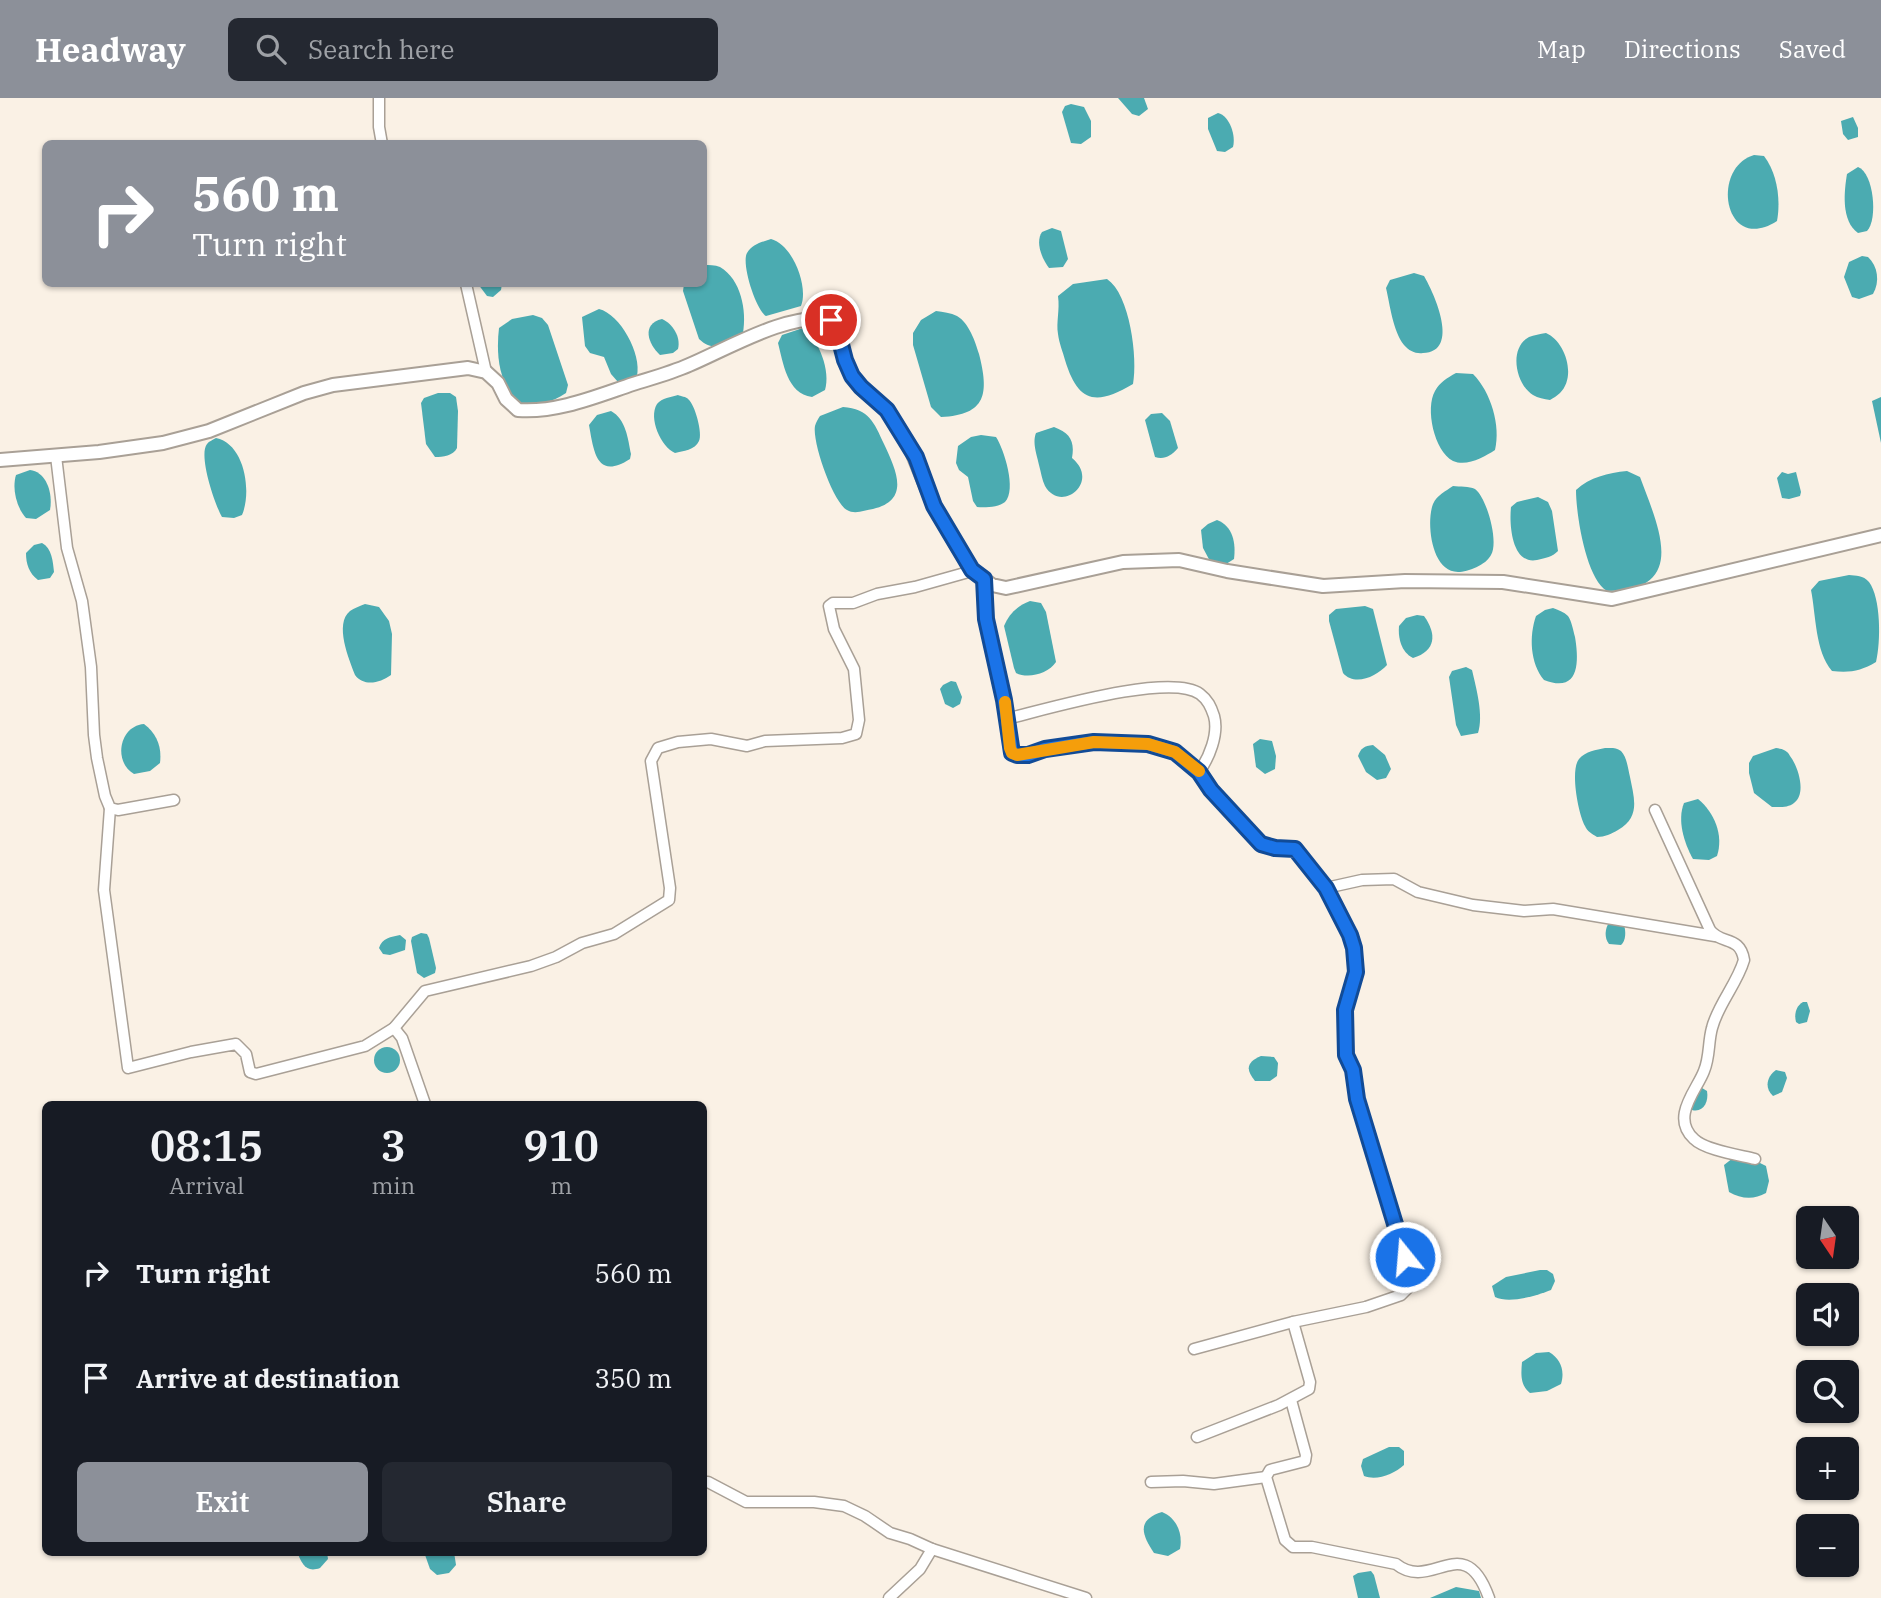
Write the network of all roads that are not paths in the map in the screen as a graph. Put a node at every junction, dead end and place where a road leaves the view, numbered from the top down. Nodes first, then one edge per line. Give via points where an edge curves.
1 (379, 98) edge
2 (381, 140) edge
3 (467, 287) edge
4 (486, 372) junction
5 (56, 456) junction
6 (0, 460) edge
7 (1881, 535) edge
8 (972, 570) junction
9 (984, 579) junction
10 (1006, 719) junction
11 (1199, 772) junction
12 (174, 800) dead end
13 (110, 808) junction
14 (1655, 810) dead end
15 (1326, 888) junction
16 (1715, 936) junction
17 (394, 1028) junction
18 (424, 1101) edge
19 (1755, 1159) dead end
20 (1293, 1322) junction
21 (1194, 1349) dead end
22 (1291, 1400) junction
23 (1197, 1437) dead end
24 (1266, 1477) junction
25 (707, 1482) edge
26 (1151, 1482) dead end
27 (932, 1549) junction
28 (889, 1598) edge
29 (1086, 1598) edge
30 (1489, 1598) edge

1 - 2 street
3 - 4 street
4 - 5 street via 468,368 333,385 163,443
4 - 8 street via 518,411 549,408 685,367 796,321 831,320 852,376 887,410 911,447 934,506
5 - 6 street
5 - 13 street via 67,548 82,601 91,667 97,758
7 - 9 street via 1612,599 1503,582 1323,586 1179,560 1124,562 1006,589
8 - 9 street
8 - 17 street via 829,606 834,629 854,669 856,734 747,746 711,739 658,748 651,761 669,900 614,934 534,965 425,991
9 - 10 street via 986,619
10 - 11 street via 1010,748 1017,755 1094,742 1148,744 1175,752
10 - 11 street via 1128,691 1161,687 1199,692 1209,702 1215,721 1213,743
11 - 15 street via 1261,844 1295,849
12 - 13 street
13 - 17 street via 104,890 128,1068 236,1044 246,1054 250,1072 256,1074 365,1046
14 - 16 street
15 - 16 street via 1394,879 1418,892 1473,905 1553,909
15 - 20 street via 1354,948 1356,972 1345,1010 1346,1055 1411,1278 1401,1295
16 - 19 street via 1737,943 1744,960 1712,1028 1704,1071 1686,1101 1686,1124 1699,1144
17 - 18 street via 402,1038
20 - 21 street
20 - 22 street via 1310,1382 1309,1389
22 - 23 street
22 - 24 street via 1305,1461 1270,1470
24 - 26 street via 1214,1484
24 - 30 street via 1286,1539 1293,1547 1395,1564 1405,1572 1462,1564 1483,1579
25 - 27 street via 746,1502 844,1506 890,1533
27 - 28 street via 920,1569
27 - 29 street

